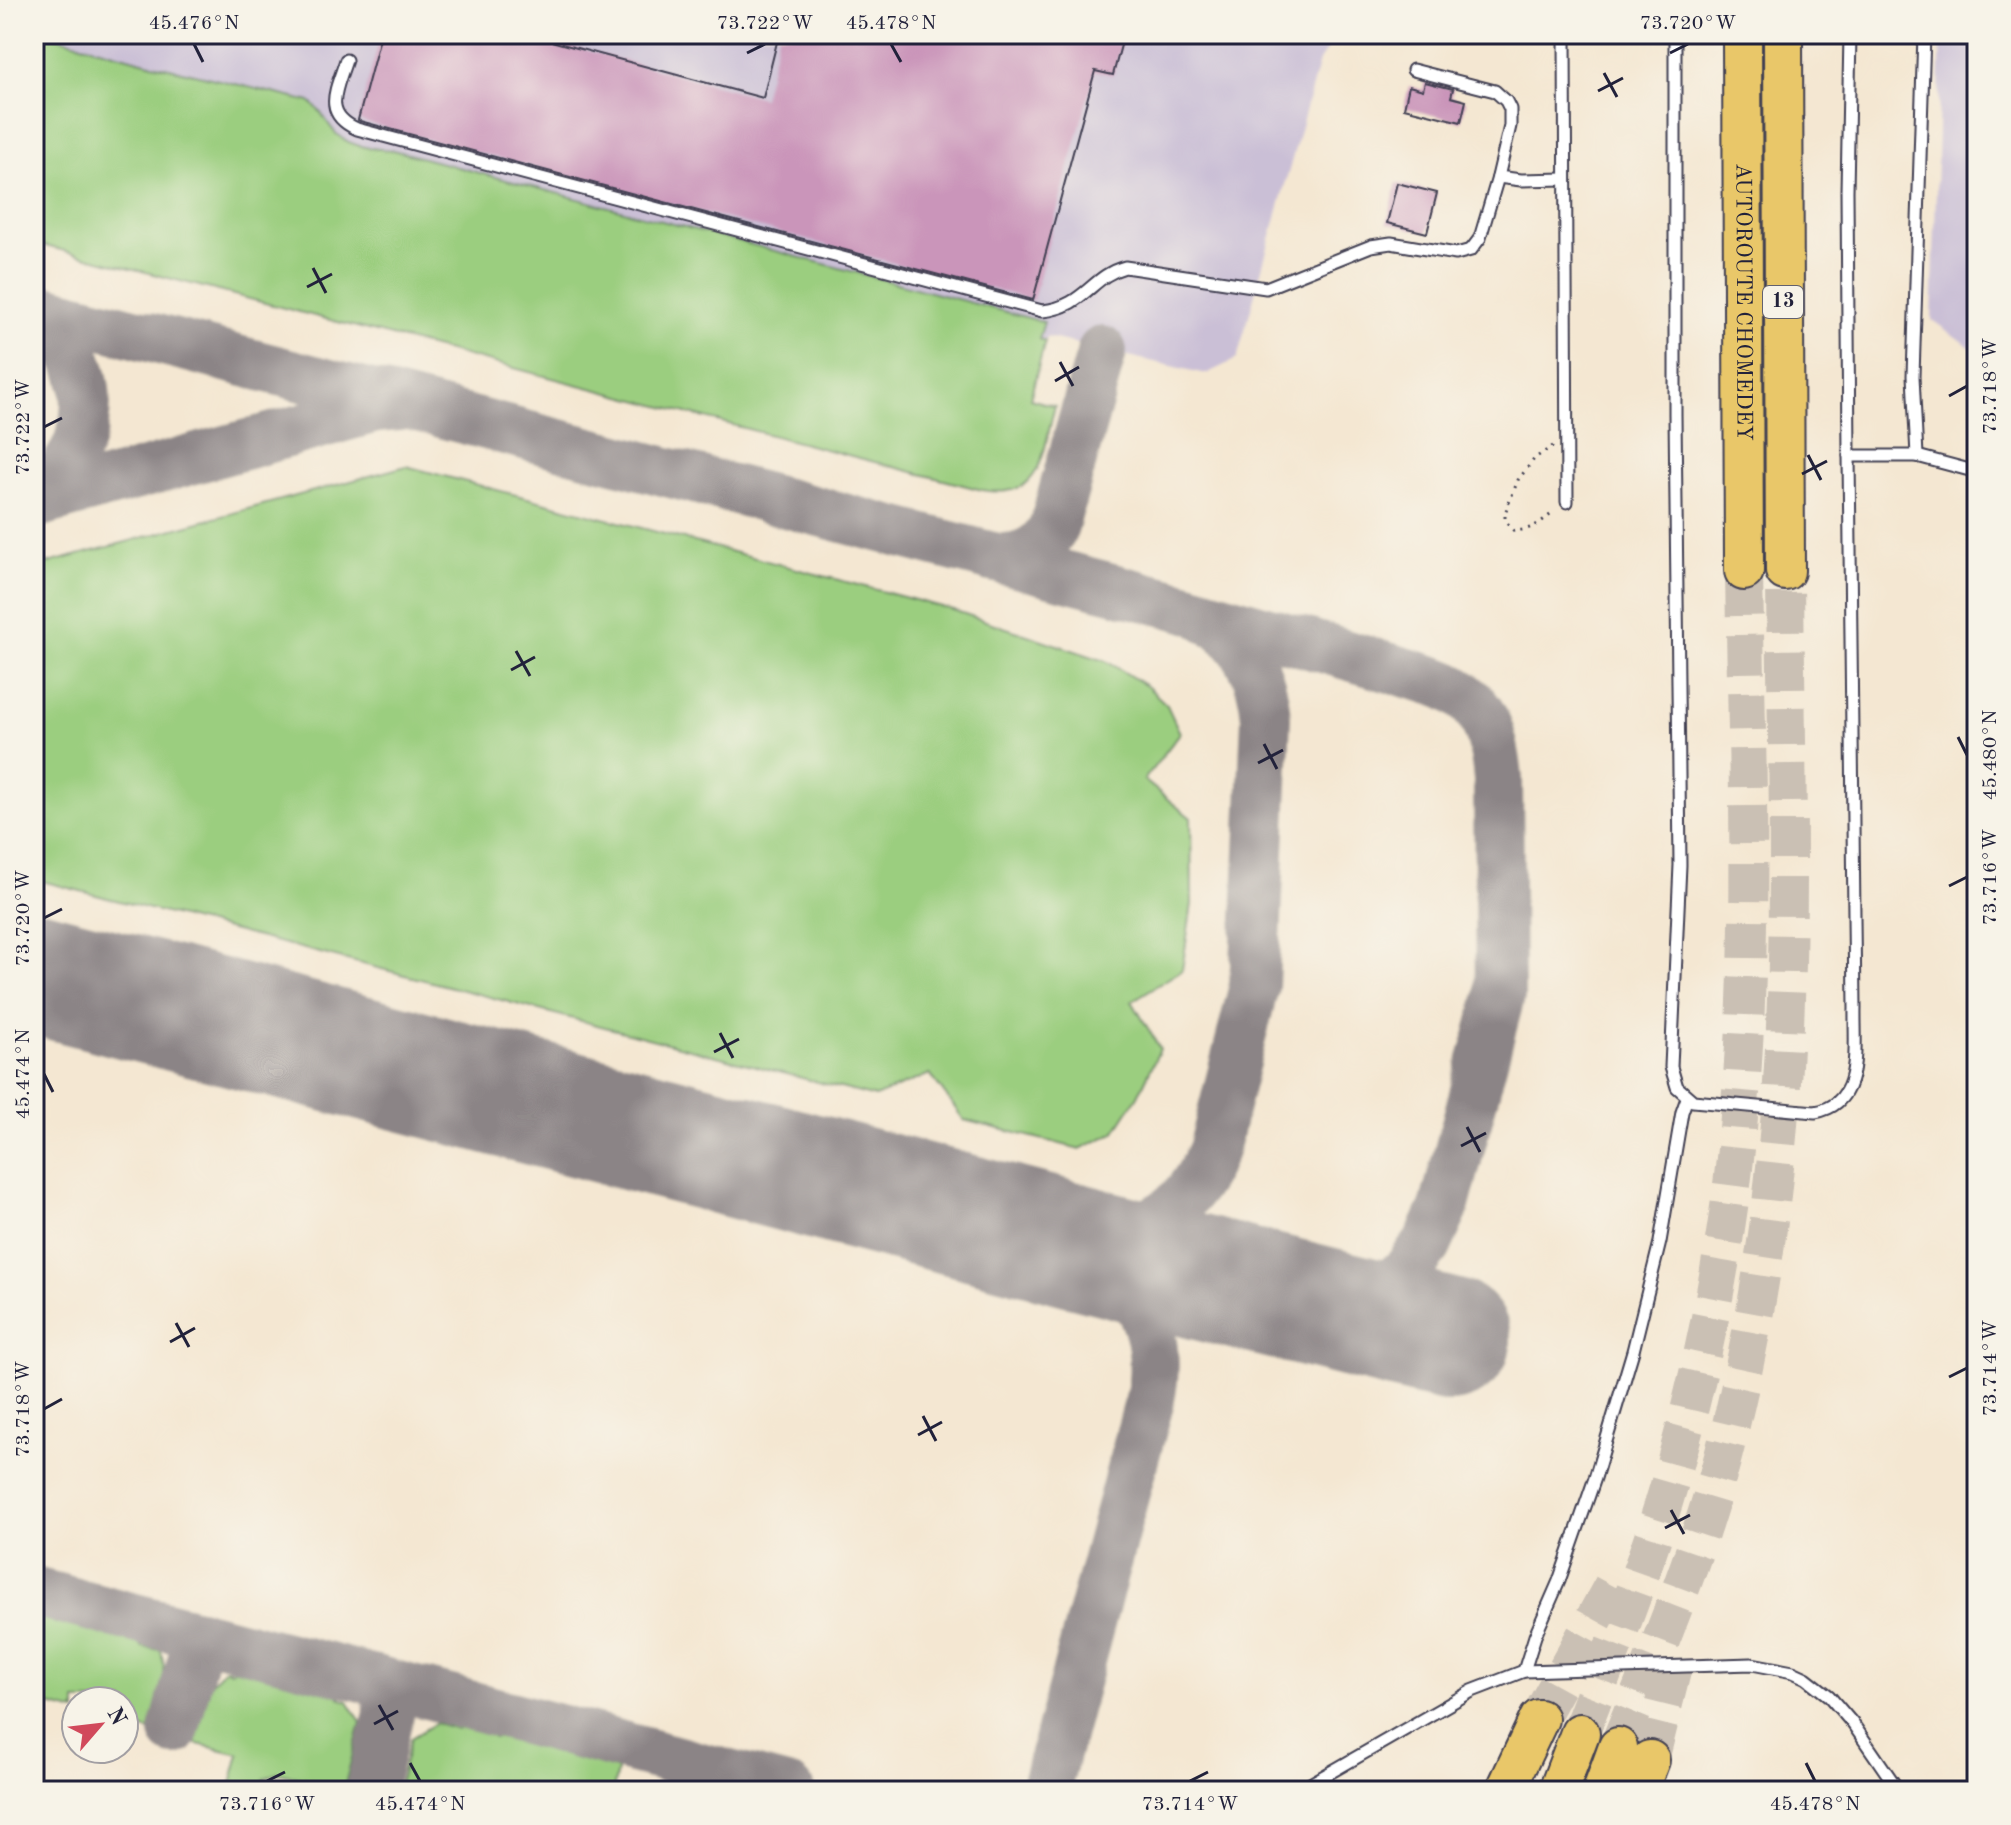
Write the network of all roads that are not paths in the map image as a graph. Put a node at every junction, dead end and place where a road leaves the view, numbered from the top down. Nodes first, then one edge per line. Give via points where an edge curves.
1 (1565, 34) edge
2 (1675, 34) edge
3 (1742, 34) edge
4 (1783, 34) edge
5 (1850, 34) edge
6 (1924, 34) edge
7 (346, 60) dead end
8 (1413, 70) dead end
9 (1498, 177) junction
10 (1565, 179) junction
11 (1849, 456) junction
12 (1917, 456) junction
13 (1977, 472) edge
14 (1567, 502) road end
15 (1744, 571) tunnel mouth
16 (1785, 571) tunnel mouth
17 (1687, 1098) junction
18 (1524, 1671) junction
19 (1539, 1719) tunnel mouth
20 (1580, 1733) tunnel mouth
21 (1636, 1766) tunnel mouth
22 (1298, 1791) edge
23 (1505, 1791) edge
24 (1558, 1791) edge
25 (1602, 1791) edge
26 (1899, 1791) edge

1 - 10 lane
2 - 17 lane via 1680,865 1671,1067
3 - 15 highway, AUTOROUTE CHOMEDEY / 13
4 - 16 highway, AUTOROUTE CHOMEDEY / 13
5 - 11 lane
6 - 12 lane via 1914,361
7 - 9 lane via 335,111 357,129 1042,311 1068,305 1125,267 1266,288 1371,246 1391,243 1464,253 1480,238
8 - 9 lane via 1495,91 1506,101 1510,126
9 - 10 lane
10 - 14 lane
11 - 12 lane
11 - 17 lane via 1854,1072 1845,1097 1815,1112 1701,1104
12 - 13 lane
17 - 18 lane via 1633,1351 1595,1478
18 - 22 lane via 1472,1691
18 - 26 lane via 1752,1664 1793,1672 1840,1708
19 - 23 highway
20 - 24 highway
21 - 25 highway

